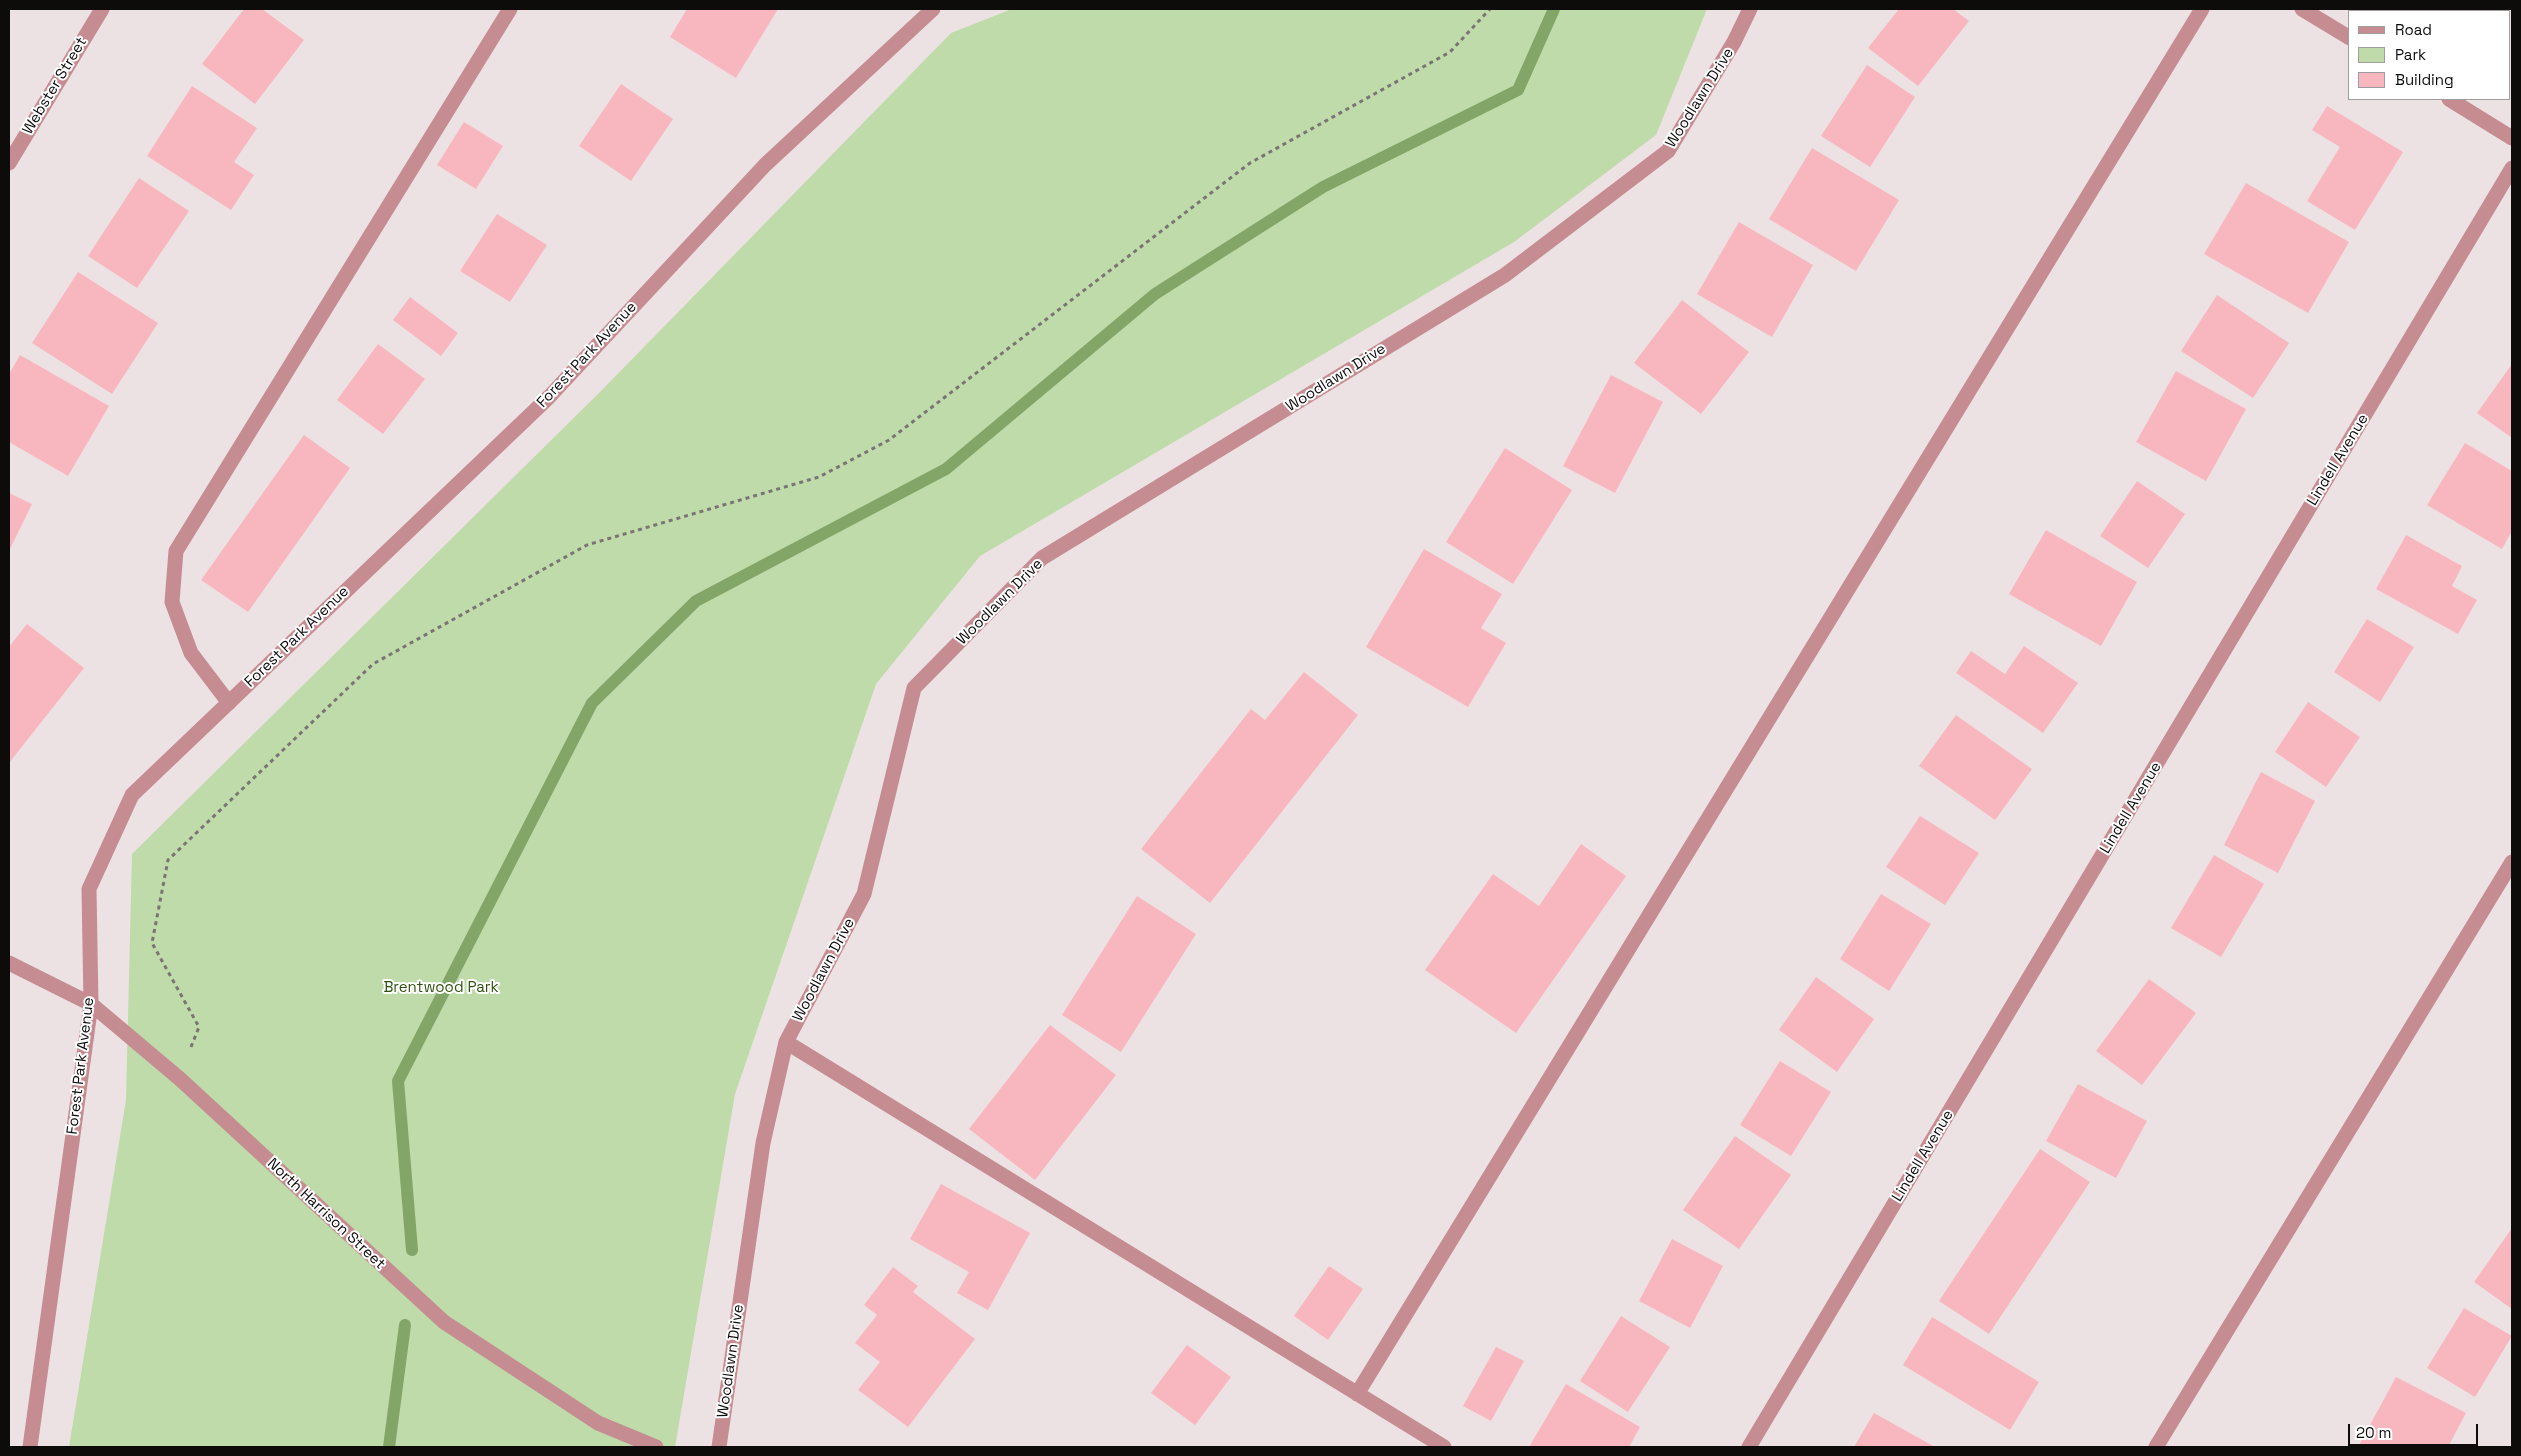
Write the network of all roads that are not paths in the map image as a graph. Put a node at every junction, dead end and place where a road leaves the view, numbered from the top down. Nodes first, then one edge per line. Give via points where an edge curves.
1 (102, 9) edge
2 (510, 9) edge
3 (933, 9) edge
4 (1750, 9) edge
5 (2202, 9) edge
6 (2302, 9) edge
7 (2348, 37) edge
8 (2451, 100) edge
9 (2512, 138) edge
10 (9, 163) edge
11 (2512, 168) edge
12 (229, 703) junction
13 (2512, 862) edge
14 (9, 963) edge
15 (91, 1004) junction
16 (786, 1042) junction
17 (1357, 1394) junction
18 (30, 1447) edge
19 (656, 1447) edge
20 (719, 1447) edge
21 (1444, 1447) edge
22 (1749, 1447) edge
23 (2156, 1447) edge

1 - 10 street, Webster Street
2 - 12 street via 176,551 172,602 191,653
3 - 12 street, Forest Park Avenue via 765,165 549,397
4 - 16 street, Woodlawn Drive via 1734,42 1668,151 1505,274 1042,558 914,688 864,894
5 - 17 street
6 - 7 street
8 - 9 street
11 - 22 street, Lindell Avenue
12 - 15 street, Forest Park Avenue via 132,795 89,889
13 - 23 street
14 - 15 street, North Harrison Street
15 - 18 street, Forest Park Avenue
15 - 19 street, North Harrison Street via 180,1079 444,1322 598,1423
16 - 17 street
16 - 20 street, Woodlawn Drive via 763,1143
17 - 21 street

